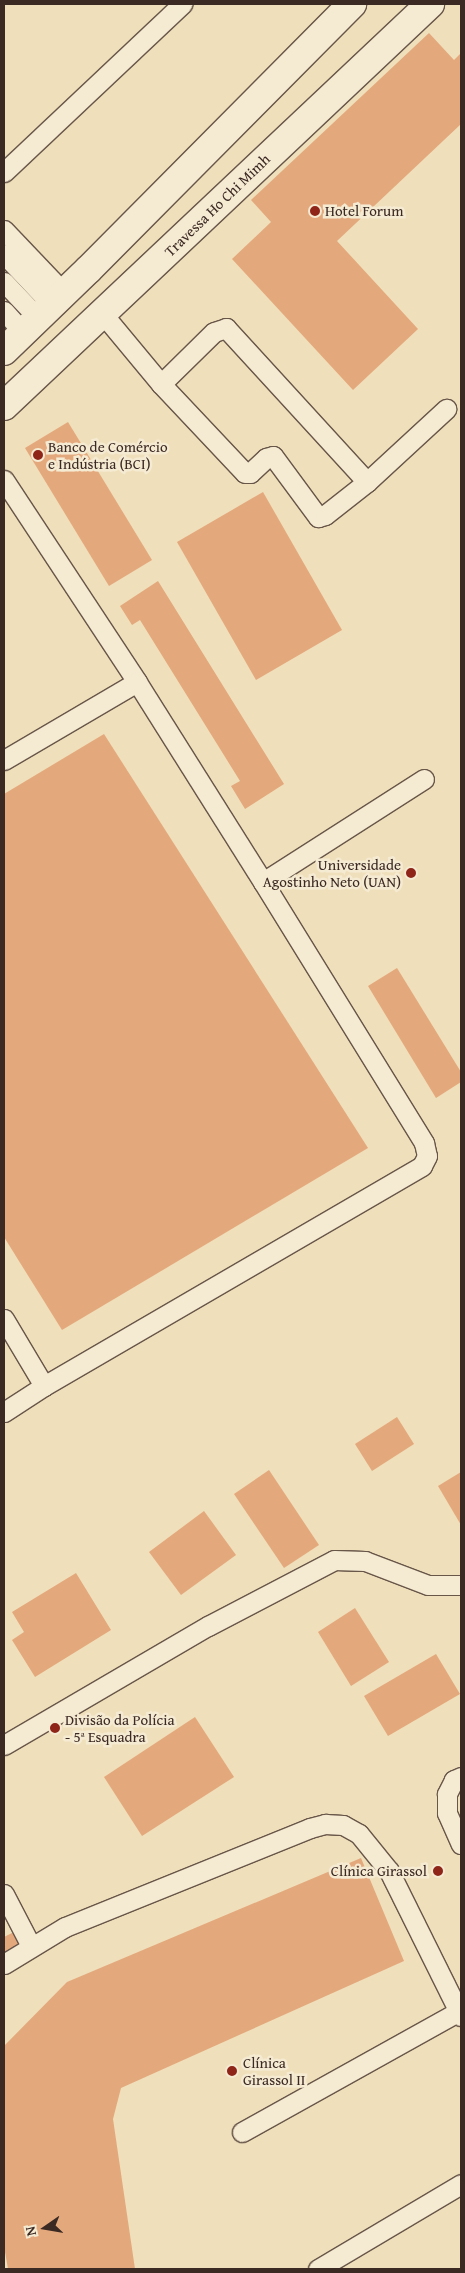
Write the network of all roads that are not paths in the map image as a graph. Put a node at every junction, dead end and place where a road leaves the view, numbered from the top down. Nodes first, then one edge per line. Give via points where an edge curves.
1 (182, 4) edge
2 (352, 4) edge
3 (430, 4) edge
4 (4, 172) edge
5 (4, 230) edge
6 (4, 254) edge
7 (4, 282) edge
8 (4, 311) edge
9 (102, 314) junction
10 (29, 325) edge
11 (161, 384) junction
12 (4, 406) edge
13 (446, 410) dead end
14 (4, 480) edge
15 (366, 482) junction
16 (137, 682) junction
17 (4, 760) edge
18 (424, 779) dead end
19 (263, 882) junction
20 (4, 1318) edge
21 (44, 1386) junction
22 (4, 1412) edge
23 (461, 1585) edge
24 (4, 1746) edge
25 (461, 1777) edge
26 (461, 1844) edge
27 (4, 1894) edge
28 (30, 1946) junction
29 (4, 1964) edge
30 (460, 2013) edge
31 (242, 2132) dead end
32 (461, 2184) edge
33 (318, 2269) edge

1 - 4 lane
2 - 10 street
3 - 9 street, Travessa Ho Chi Mimh
5 - 10 lane
6 - 10 lane
7 - 10 lane
8 - 10 lane
9 - 11 lane
9 - 12 street, Travessa Ho Chi Mimh
11 - 15 lane via 245,473 250,473 266,458 273,456 318,516 326,516
11 - 15 lane via 214,332 226,328
13 - 15 lane
14 - 16 lane
16 - 17 lane
16 - 19 lane
18 - 19 lane
19 - 21 lane via 424,1143 427,1156 422,1166
20 - 21 lane
21 - 22 lane
23 - 24 lane via 428,1586 366,1561 334,1560 208,1626
25 - 26 lane via 454,1780 447,1794 447,1813
27 - 28 lane
28 - 29 lane
28 - 30 lane via 65,1927 282,1839 325,1824 343,1825 359,1834 389,1871
30 - 31 lane
32 - 33 lane

